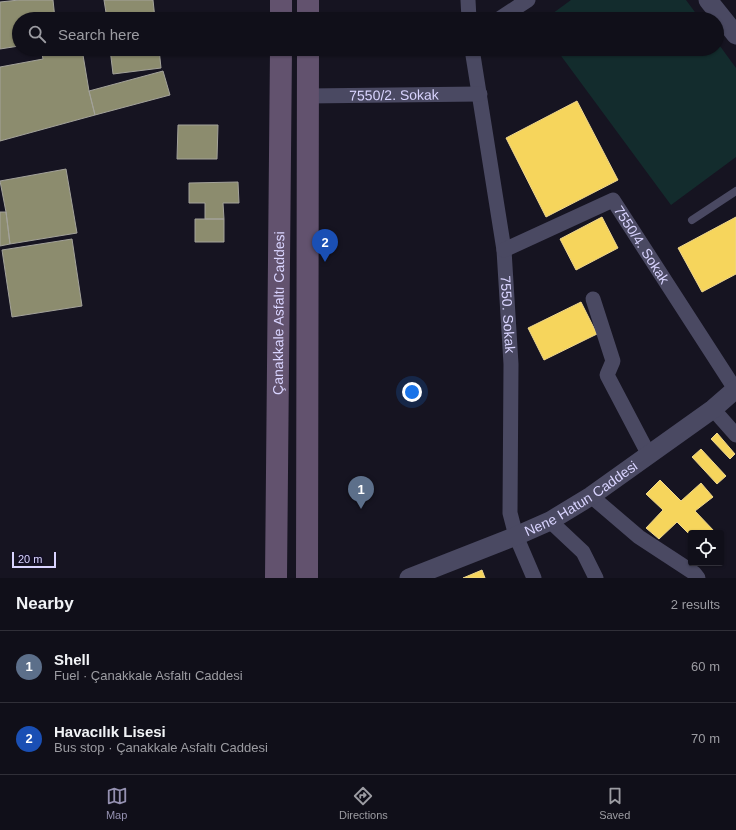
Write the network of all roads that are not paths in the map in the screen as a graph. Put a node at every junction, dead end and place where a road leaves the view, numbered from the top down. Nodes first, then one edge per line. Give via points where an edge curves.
1 (281, 0) edge
2 (308, 0) edge
3 (468, 0) edge
4 (528, 0) edge
5 (708, 0) edge
6 (281, 12) edge
7 (308, 12) edge
8 (469, 12) edge
9 (509, 12) edge
10 (718, 12) edge
11 (724, 20) edge
12 (736, 35) edge
13 (281, 56) edge
14 (308, 56) edge
15 (473, 56) edge
16 (480, 94) junction
17 (308, 96) junction
18 (736, 191) edge
19 (692, 220) dead end
20 (504, 250) junction
21 (593, 299) dead end
22 (736, 389) edge
23 (713, 409) junction
24 (736, 435) edge
25 (648, 455) junction
26 (591, 496) junction
27 (550, 521) junction
28 (516, 536) junction
29 (276, 578) edge
30 (307, 578) edge
31 (409, 578) edge
32 (534, 578) edge
33 (596, 578) edge
34 (698, 578) edge

1 - 6 highway
2 - 7 highway
3 - 8 street
4 - 9 street
5 - 10 street
11 - 12 street
13 - 29 highway, Çanakkale Asfaltı Caddesi
14 - 17 highway, Çanakkale Asfaltı Caddesi
15 - 16 street, 7550. Sokak
16 - 17 street, 7550/2. Sokak
16 - 20 street, 7550. Sokak
17 - 30 highway, Çanakkale Asfaltı Caddesi
18 - 19 lane
20 - 22 street, 7550/4. Sokak via 613,200
20 - 28 street, 7550. Sokak via 511,364 510,513
21 - 25 street via 613,361 606,375
22 - 23 street, Nene Hatun Caddesi
23 - 24 street
23 - 25 street, Nene Hatun Caddesi
25 - 26 street, Nene Hatun Caddesi
26 - 27 street, Nene Hatun Caddesi
26 - 34 street via 639,537
27 - 28 street, Nene Hatun Caddesi
27 - 33 street via 583,552
28 - 31 street, Nene Hatun Caddesi
28 - 32 street, 7550. Sokak

